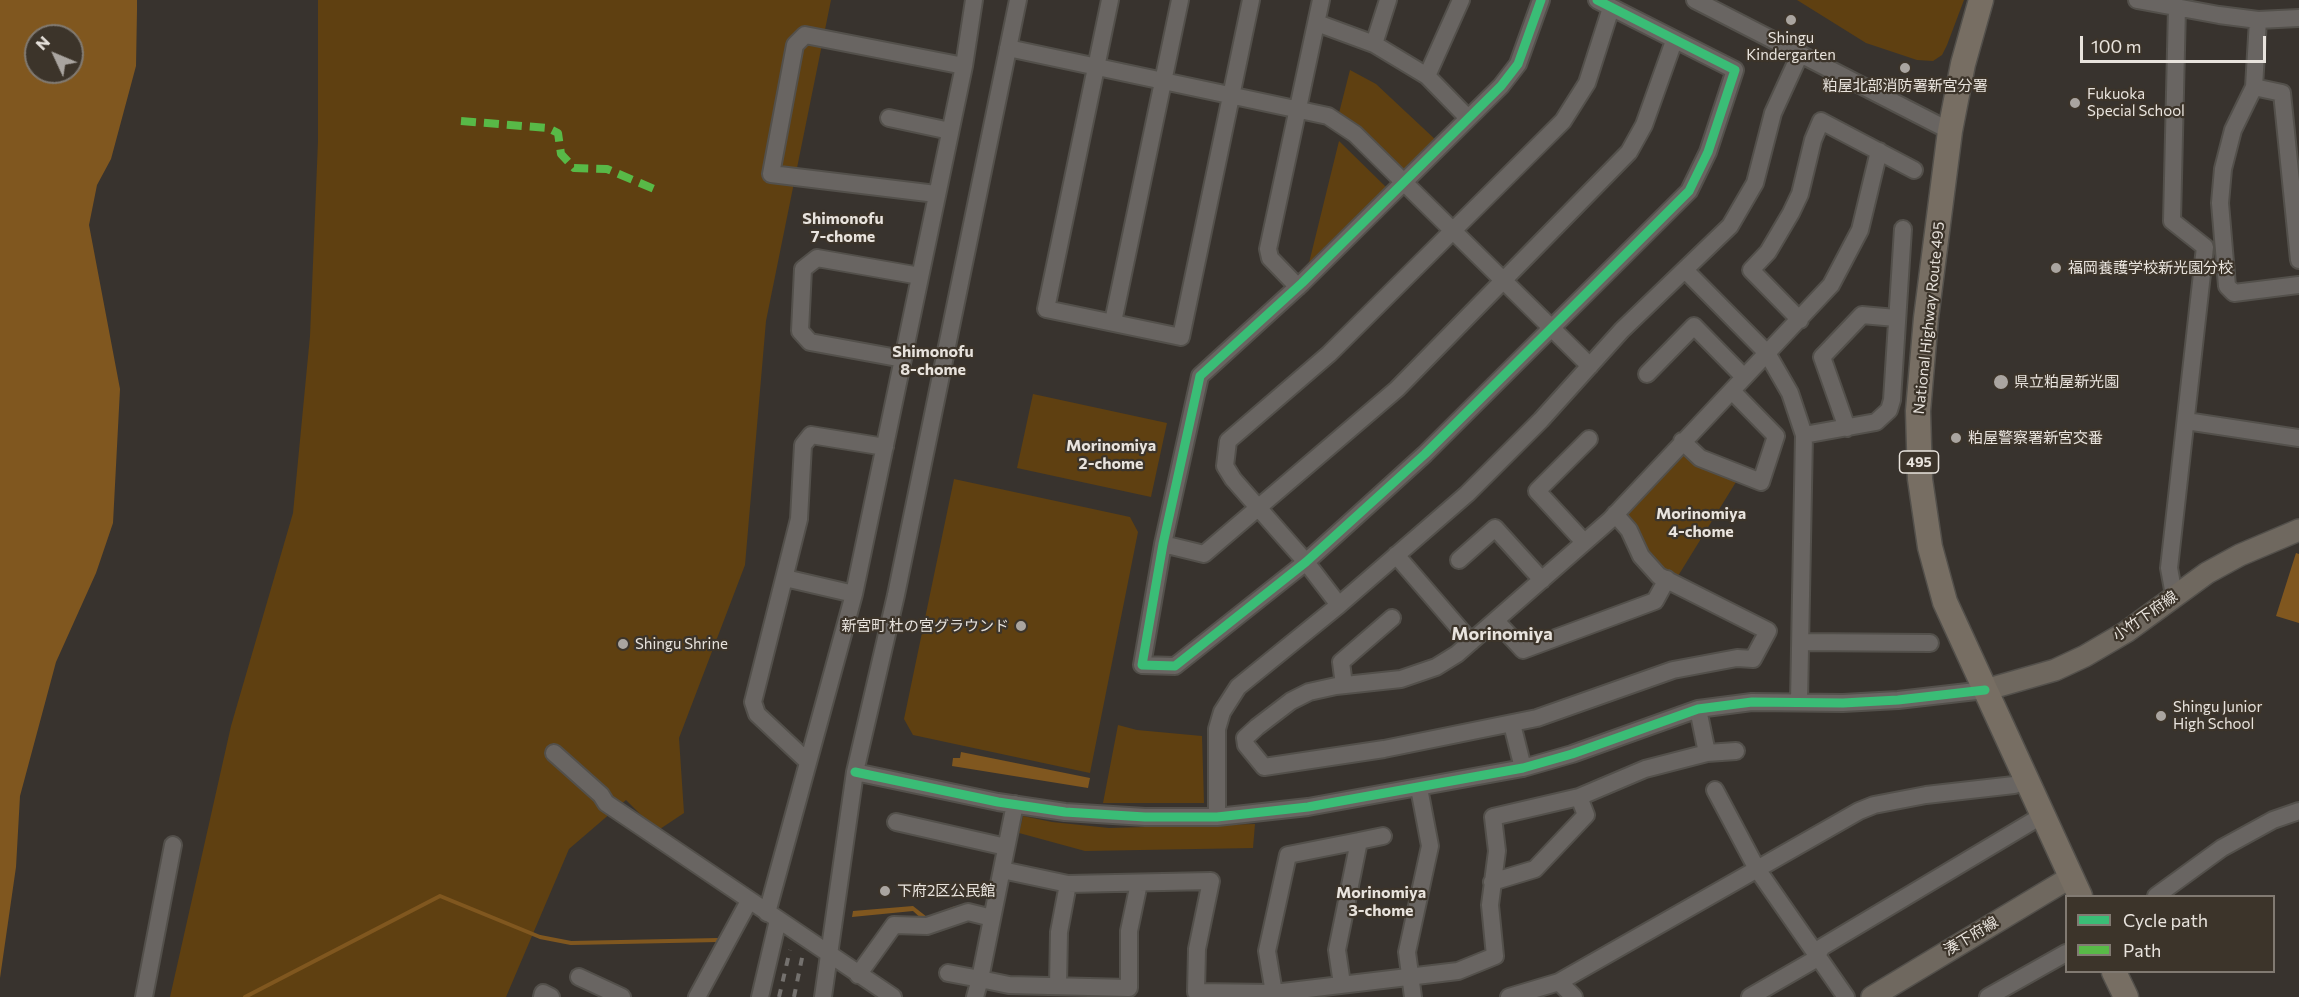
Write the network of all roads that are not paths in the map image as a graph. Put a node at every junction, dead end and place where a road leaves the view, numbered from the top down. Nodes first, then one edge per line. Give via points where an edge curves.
1 (974, 0) edge
2 (1018, 0) edge
3 (1110, 0) edge
4 (1180, 0) edge
5 (1251, 0) edge
6 (1321, 0) edge
7 (1388, 0) edge
8 (1461, 0) edge
9 (1541, 0) edge
10 (1695, 0) edge
11 (1981, 0) edge
12 (2137, 0) edge
13 (1604, 4) edge
14 (2178, 7) junction
15 (2299, 18) edge
16 (2258, 20) junction
17 (1317, 23) junction
18 (1674, 41) junction
19 (1374, 44) junction
20 (1008, 48) junction
21 (1800, 54) junction
22 (964, 66) junction
23 (1096, 66) junction
24 (1427, 76) junction
25 (1164, 81) junction
26 (2254, 87) junction
27 (1231, 94) junction
28 (1298, 108) junction
29 (889, 118) dead end
30 (1468, 118) junction
31 (950, 131) junction
32 (1950, 131) junction
33 (1879, 151) junction
34 (1914, 170) dead end
35 (1404, 183) junction
36 (936, 194) junction
37 (1903, 229) dead end
38 (1454, 231) junction
39 (2299, 260) edge
40 (1685, 270) junction
41 (920, 276) junction
42 (1503, 279) junction
43 (2299, 285) edge
44 (1298, 287) junction
45 (1896, 318) junction
46 (1800, 320) junction
47 (1113, 322) junction
48 (1552, 329) junction
49 (1767, 353) junction
50 (903, 359) junction
51 (1590, 366) junction
52 (1647, 374) dead end
53 (1744, 377) junction
54 (1732, 391) junction
55 (2186, 421) junction
56 (1847, 428) junction
57 (1804, 435) junction
58 (2299, 438) edge
59 (1588, 439) dead end
60 (1682, 441) junction
61 (885, 447) junction
62 (1258, 508) junction
63 (1615, 514) junction
64 (2299, 530) edge
65 (1584, 542) junction
66 (1163, 544) junction
67 (1396, 555) junction
68 (1459, 560) dead end
69 (1306, 562) junction
70 (785, 578) junction
71 (1667, 579) junction
72 (1542, 580) junction
73 (854, 594) junction
74 (2174, 595) junction
75 (1339, 604) junction
76 (1392, 618) dead end
77 (1496, 621) junction
78 (1472, 642) junction
79 (1801, 642) junction
80 (1930, 643) dead end
81 (1344, 686) junction
82 (1985, 690) junction
83 (1799, 702) junction
84 (1698, 709) junction
85 (1512, 724) junction
86 (1736, 751) dead end
87 (555, 753) dead end
88 (1707, 753) junction
89 (808, 762) junction
90 (1523, 768) junction
91 (855, 772) junction
92 (2026, 780) junction
93 (1419, 788) junction
94 (1715, 790) dead end
95 (1579, 797) junction
96 (1015, 804) junction
97 (2299, 810) edge
98 (2043, 815) junction
99 (1217, 817) junction
100 (896, 822) dead end
101 (1383, 836) dead end
102 (1359, 841) junction
103 (173, 845) dead end
104 (1006, 847) junction
105 (1757, 869) junction
106 (1002, 870) junction
107 (1492, 882) junction
108 (1139, 883) junction
109 (1068, 884) junction
110 (2075, 887) edge
111 (2159, 895) edge
112 (749, 901) junction
113 (772, 917) junction
114 (992, 918) junction
115 (2065, 954) edge
116 (1817, 955) junction
117 (829, 956) junction
118 (948, 973) dead end
119 (2114, 973) edge
120 (858, 975) junction
121 (1411, 976) junction
122 (980, 979) junction
123 (1558, 982) junction
124 (1342, 984) junction
125 (585, 986) edge
126 (1058, 986) junction
127 (1274, 993) junction
128 (144, 997) edge
129 (542, 997) edge
130 (550, 997) edge
131 (622, 997) edge
132 (697, 997) edge
133 (760, 997) edge
134 (823, 997) edge
135 (893, 997) edge
136 (975, 997) edge
137 (1413, 997) edge
138 (1509, 997) edge
139 (1574, 997) edge
140 (1750, 997) edge
141 (1846, 997) edge
142 (1872, 997) edge
143 (1988, 997) edge
144 (2126, 997) edge

1 - 22 street
2 - 20 street
3 - 23 street
4 - 25 street
5 - 27 street
6 - 17 street
7 - 19 street
8 - 24 street
9 - 30 street via 1518,64 1502,86
10 - 21 street
11 - 32 highway, National Highway Route 495 / 495
12 - 14 street
13 - 18 street
13 - 38 street via 1587,83 1574,108
14 - 16 street
14 - 55 street via 2172,221 2205,247
15 - 16 street
16 - 26 street
17 - 19 street
17 - 28 street
18 - 42 street via 1644,125 1629,152
18 - 48 street via 1734,70 1708,152 1689,191
19 - 24 street
20 - 23 street
20 - 91 street via 896,595
21 - 32 street
21 - 40 street via 1776,105 1747,200 1730,226
22 - 31 street
22 - 36 street via 805,35 795,45 771,174
23 - 25 street
23 - 47 street via 1046,309
24 - 30 street
25 - 27 street
25 - 47 street
26 - 39 street via 2282,93
26 - 43 street via 2233,130 2223,169 2220,203 2227,286 2234,293
27 - 28 street
27 - 47 street via 1181,337
28 - 35 street via 1328,116 1355,134
28 - 44 street via 1268,249 1270,258
29 - 31 street
30 - 35 street
31 - 36 street
32 - 82 highway, National Highway Route 495 / 495 via 1920,368 1920,479 1945,602
33 - 34 street
33 - 46 street via 1867,207 1845,262 1831,285
33 - 46 street via 1821,121 1816,130 1800,194 1768,252 1751,270
35 - 38 street
35 - 44 street
36 - 41 street
37 - 45 street
38 - 42 street
38 - 62 street via 1329,354 1228,441 1225,466
40 - 49 street
40 - 51 street
41 - 50 street
41 - 50 street via 817,258 803,269 800,331 810,342
42 - 48 street
42 - 62 street via 1397,389
44 - 66 street via 1200,376
45 - 56 street via 1889,410 1876,422
45 - 56 street via 1862,315 1822,357
46 - 49 street
48 - 51 street
48 - 69 street via 1425,454
49 - 53 street
49 - 57 street via 1790,393
50 - 61 street
51 - 67 street via 1467,494
52 - 53 street via 1694,326
53 - 54 street
54 - 60 street
54 - 60 street via 1776,436 1761,482 1700,458
55 - 58 street
55 - 74 street via 2169,567
56 - 57 street
57 - 79 street
59 - 65 street via 1537,491
60 - 63 street
61 - 70 street via 811,435 803,445 799,519
61 - 73 street
62 - 66 street via 1204,554
62 - 69 street
63 - 65 street
63 - 71 street via 1629,530 1641,556 1659,576
64 - 74 main road, 小竹下府線 via 2240,555
65 - 72 street
66 - 69 street via 1142,665 1175,666
67 - 75 street
67 - 78 street
68 - 72 street via 1495,528
69 - 75 street
70 - 73 street
70 - 89 street via 753,702 757,714
71 - 77 street via 1655,601 1523,650
71 - 85 street via 1768,631 1752,658 1673,670
72 - 77 street
73 - 89 street
74 - 82 main road, 小竹下府線 via 2085,657
75 - 99 street via 1250,675 1228,700 1217,729
76 - 81 street via 1341,662
77 - 78 street
78 - 81 street via 1436,667 1401,679
79 - 80 street
79 - 83 street
81 - 85 street via 1309,692 1291,701 1245,738 1246,745 1264,767
82 - 83 street via 1898,700
82 - 92 highway, National Highway Route 495 / 495
83 - 84 street via 1752,702
84 - 88 street
84 - 90 street
85 - 90 street
86 - 88 street
87 - 112 street via 606,803
88 - 95 street via 1645,769
89 - 113 street
90 - 93 street
91 - 96 street
91 - 117 street
92 - 98 highway, National Highway Route 495 / 495
92 - 105 street via 1874,805
93 - 99 street via 1308,807
93 - 121 street via 1430,846 1407,951
94 - 105 street
95 - 107 street via 1586,815 1535,869
95 - 107 street via 1493,817 1497,850
96 - 99 street via 1091,815
96 - 104 street
97 - 111 street via 2222,848
98 - 110 highway, National Highway Route 495 / 495
98 - 116 street via 1821,947
100 - 104 street
101 - 102 street
102 - 124 street via 1337,950
102 - 127 street via 1288,855 1267,951
103 - 128 street
104 - 106 street
105 - 116 street
105 - 123 street
106 - 109 street
106 - 114 street
107 - 121 street via 1495,956 1458,971
108 - 109 street
108 - 126 street via 1129,931 1129,988
108 - 127 street via 1211,881 1197,949 1196,992
109 - 126 street via 1059,932
110 - 142 main road, 湊下府線
112 - 113 street
112 - 132 street
113 - 117 street
113 - 133 street
114 - 120 street via 968,912 927,926 894,925
114 - 122 street
115 - 143 street
116 - 140 street
116 - 141 street
117 - 120 street
117 - 134 street
118 - 122 street
119 - 144 highway
120 - 135 street
121 - 124 street
121 - 137 street
122 - 126 street via 1009,985
122 - 136 street
123 - 138 street
123 - 139 street
124 - 127 street
125 - 131 street
129 - 130 street via 543,993

